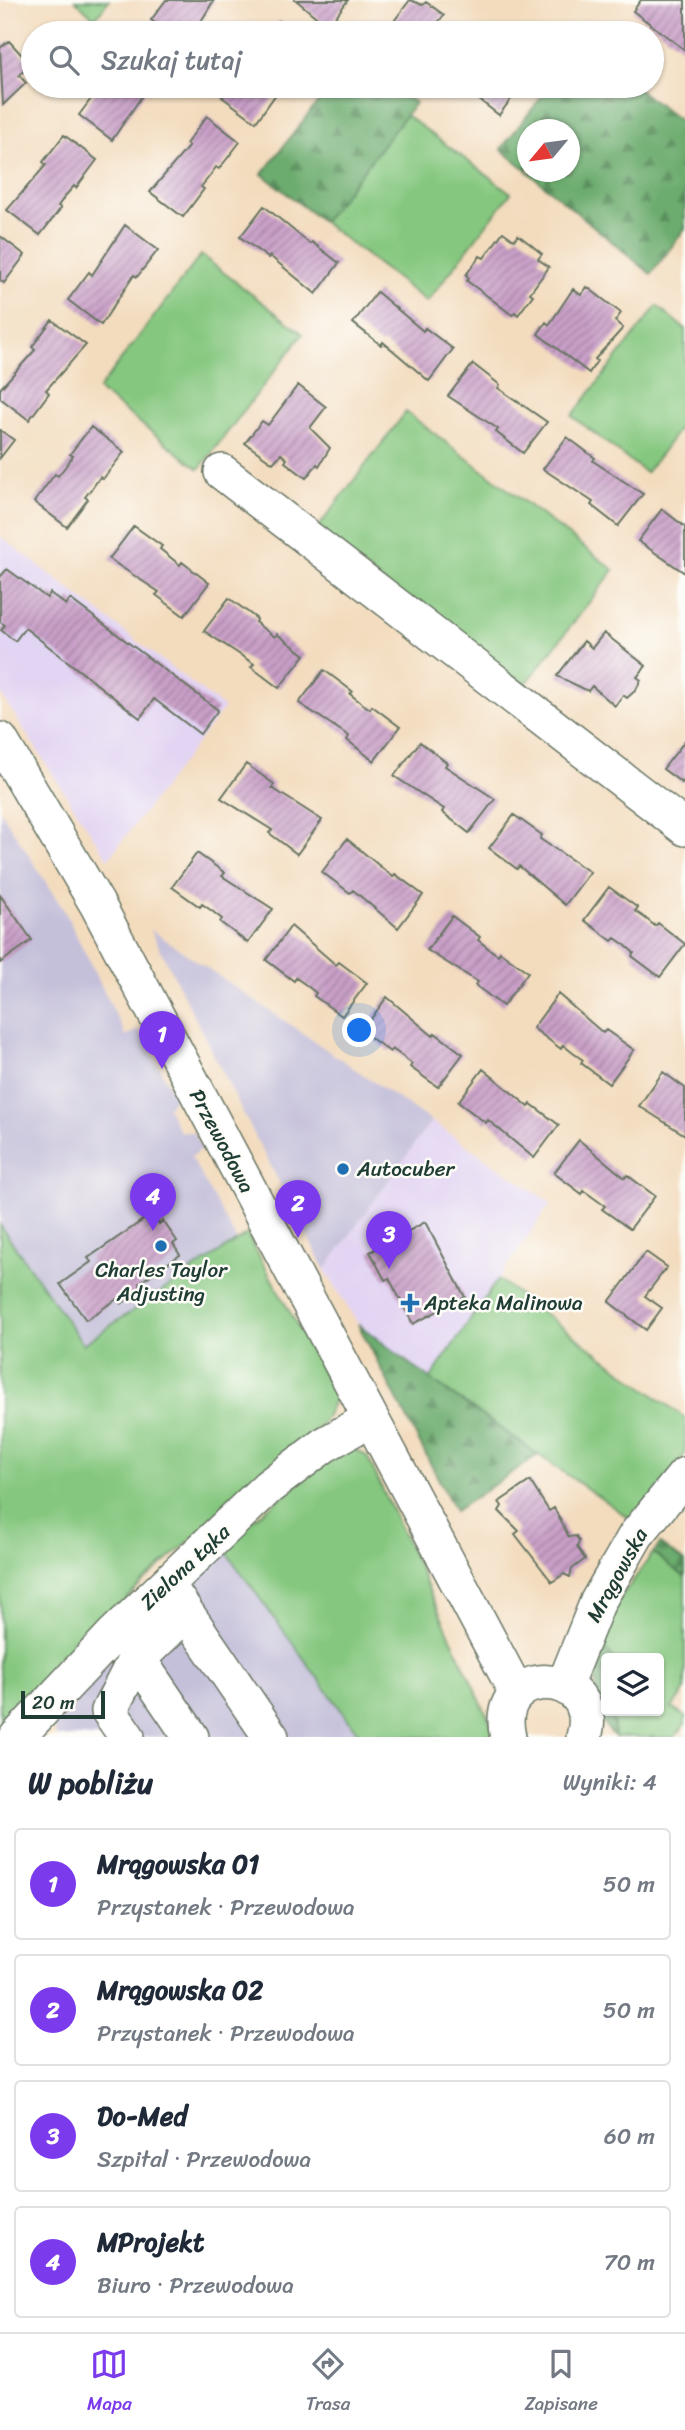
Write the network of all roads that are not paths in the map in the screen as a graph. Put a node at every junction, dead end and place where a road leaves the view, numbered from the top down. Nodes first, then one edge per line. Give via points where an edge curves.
1 (222, 472) dead end
2 (0, 740) edge
3 (685, 828) edge
4 (370, 1419) junction
5 (685, 1475) edge
6 (167, 1584) junction
7 (186, 1613) junction
8 (138, 1659) junction
9 (564, 1686) junction
10 (517, 1693) junction
11 (17, 1737) edge
12 (127, 1737) edge
13 (191, 1737) edge
14 (271, 1737) edge
15 (508, 1737) edge
16 (584, 1737) edge

1 - 3 street
2 - 4 street, Przewodowa via 97,904
4 - 6 street, Zielona Łąka via 297,1463
4 - 10 street, Przewodowa
5 - 9 street, Mrągowska via 623,1557 598,1601
6 - 7 street
6 - 11 street, Zielona Łąka
7 - 8 street
7 - 14 street
8 - 12 street via 109,1712
8 - 13 street
9 - 10 street via 539,1682
9 - 16 street via 575,1693 586,1715
10 - 15 street via 506,1714

